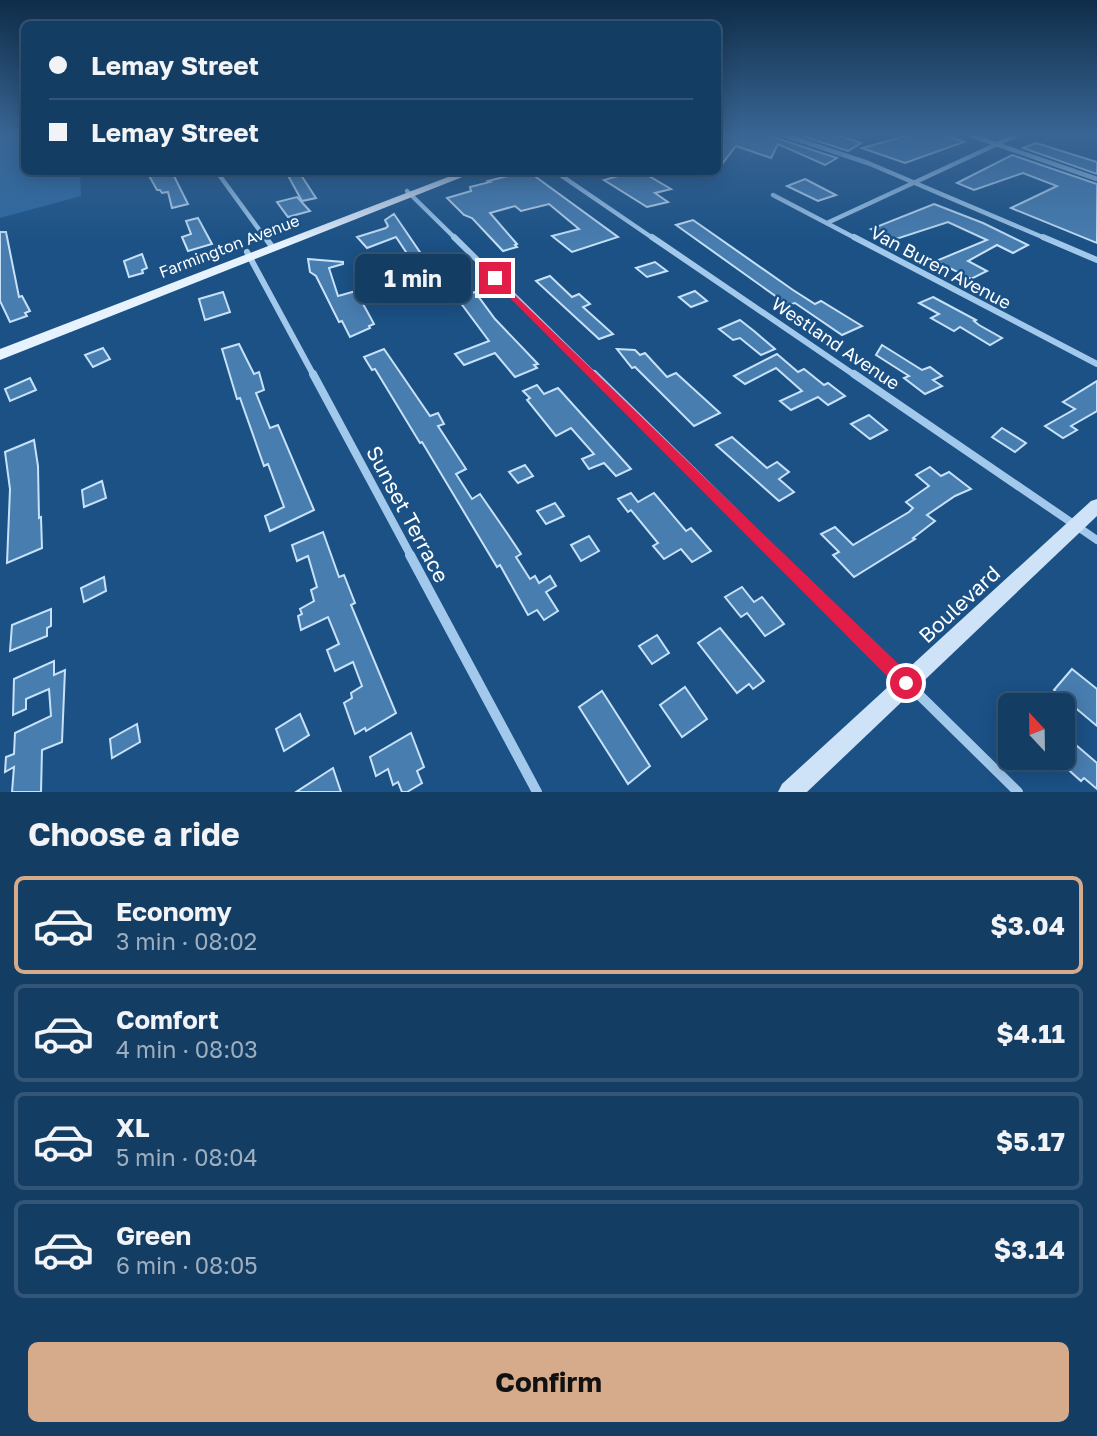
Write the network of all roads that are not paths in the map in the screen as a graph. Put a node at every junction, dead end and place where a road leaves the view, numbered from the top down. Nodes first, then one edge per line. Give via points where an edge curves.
1 (885, 170) edge
2 (941, 170) edge
3 (1072, 170) edge
4 (219, 175) edge
5 (450, 175) edge
6 (461, 175) edge
7 (560, 175) edge
8 (1097, 179) edge
9 (915, 182) junction
10 (409, 193) junction
11 (773, 195) dead end
12 (827, 223) junction
13 (272, 246) junction
14 (248, 255) junction
15 (1097, 260) edge
16 (0, 347) edge
17 (0, 355) edge
18 (1097, 365) edge
19 (1097, 506) edge
20 (1076, 526) junction
21 (1097, 540) edge
22 (906, 683) junction
23 (537, 792) edge
24 (790, 792) edge
25 (1018, 792) edge

1 - 9 street
2 - 9 street
3 - 8 street
4 - 13 street
5 - 10 main road, Farmington Avenue
6 - 10 main road, Farmington Avenue
7 - 20 street, Westland Avenue
9 - 12 street
9 - 15 street
10 - 13 main road, Farmington Avenue
10 - 22 street
11 - 12 street, Van Buren Avenue
12 - 18 street, Van Buren Avenue
13 - 14 main road, Farmington Avenue
14 - 16 main road, Farmington Avenue
14 - 17 main road, Farmington Avenue
14 - 23 street, Sunset Terrace
19 - 20 main road, Boulevard
20 - 21 street, Westland Avenue
20 - 22 main road, Boulevard
22 - 24 main road, Boulevard
22 - 25 street

